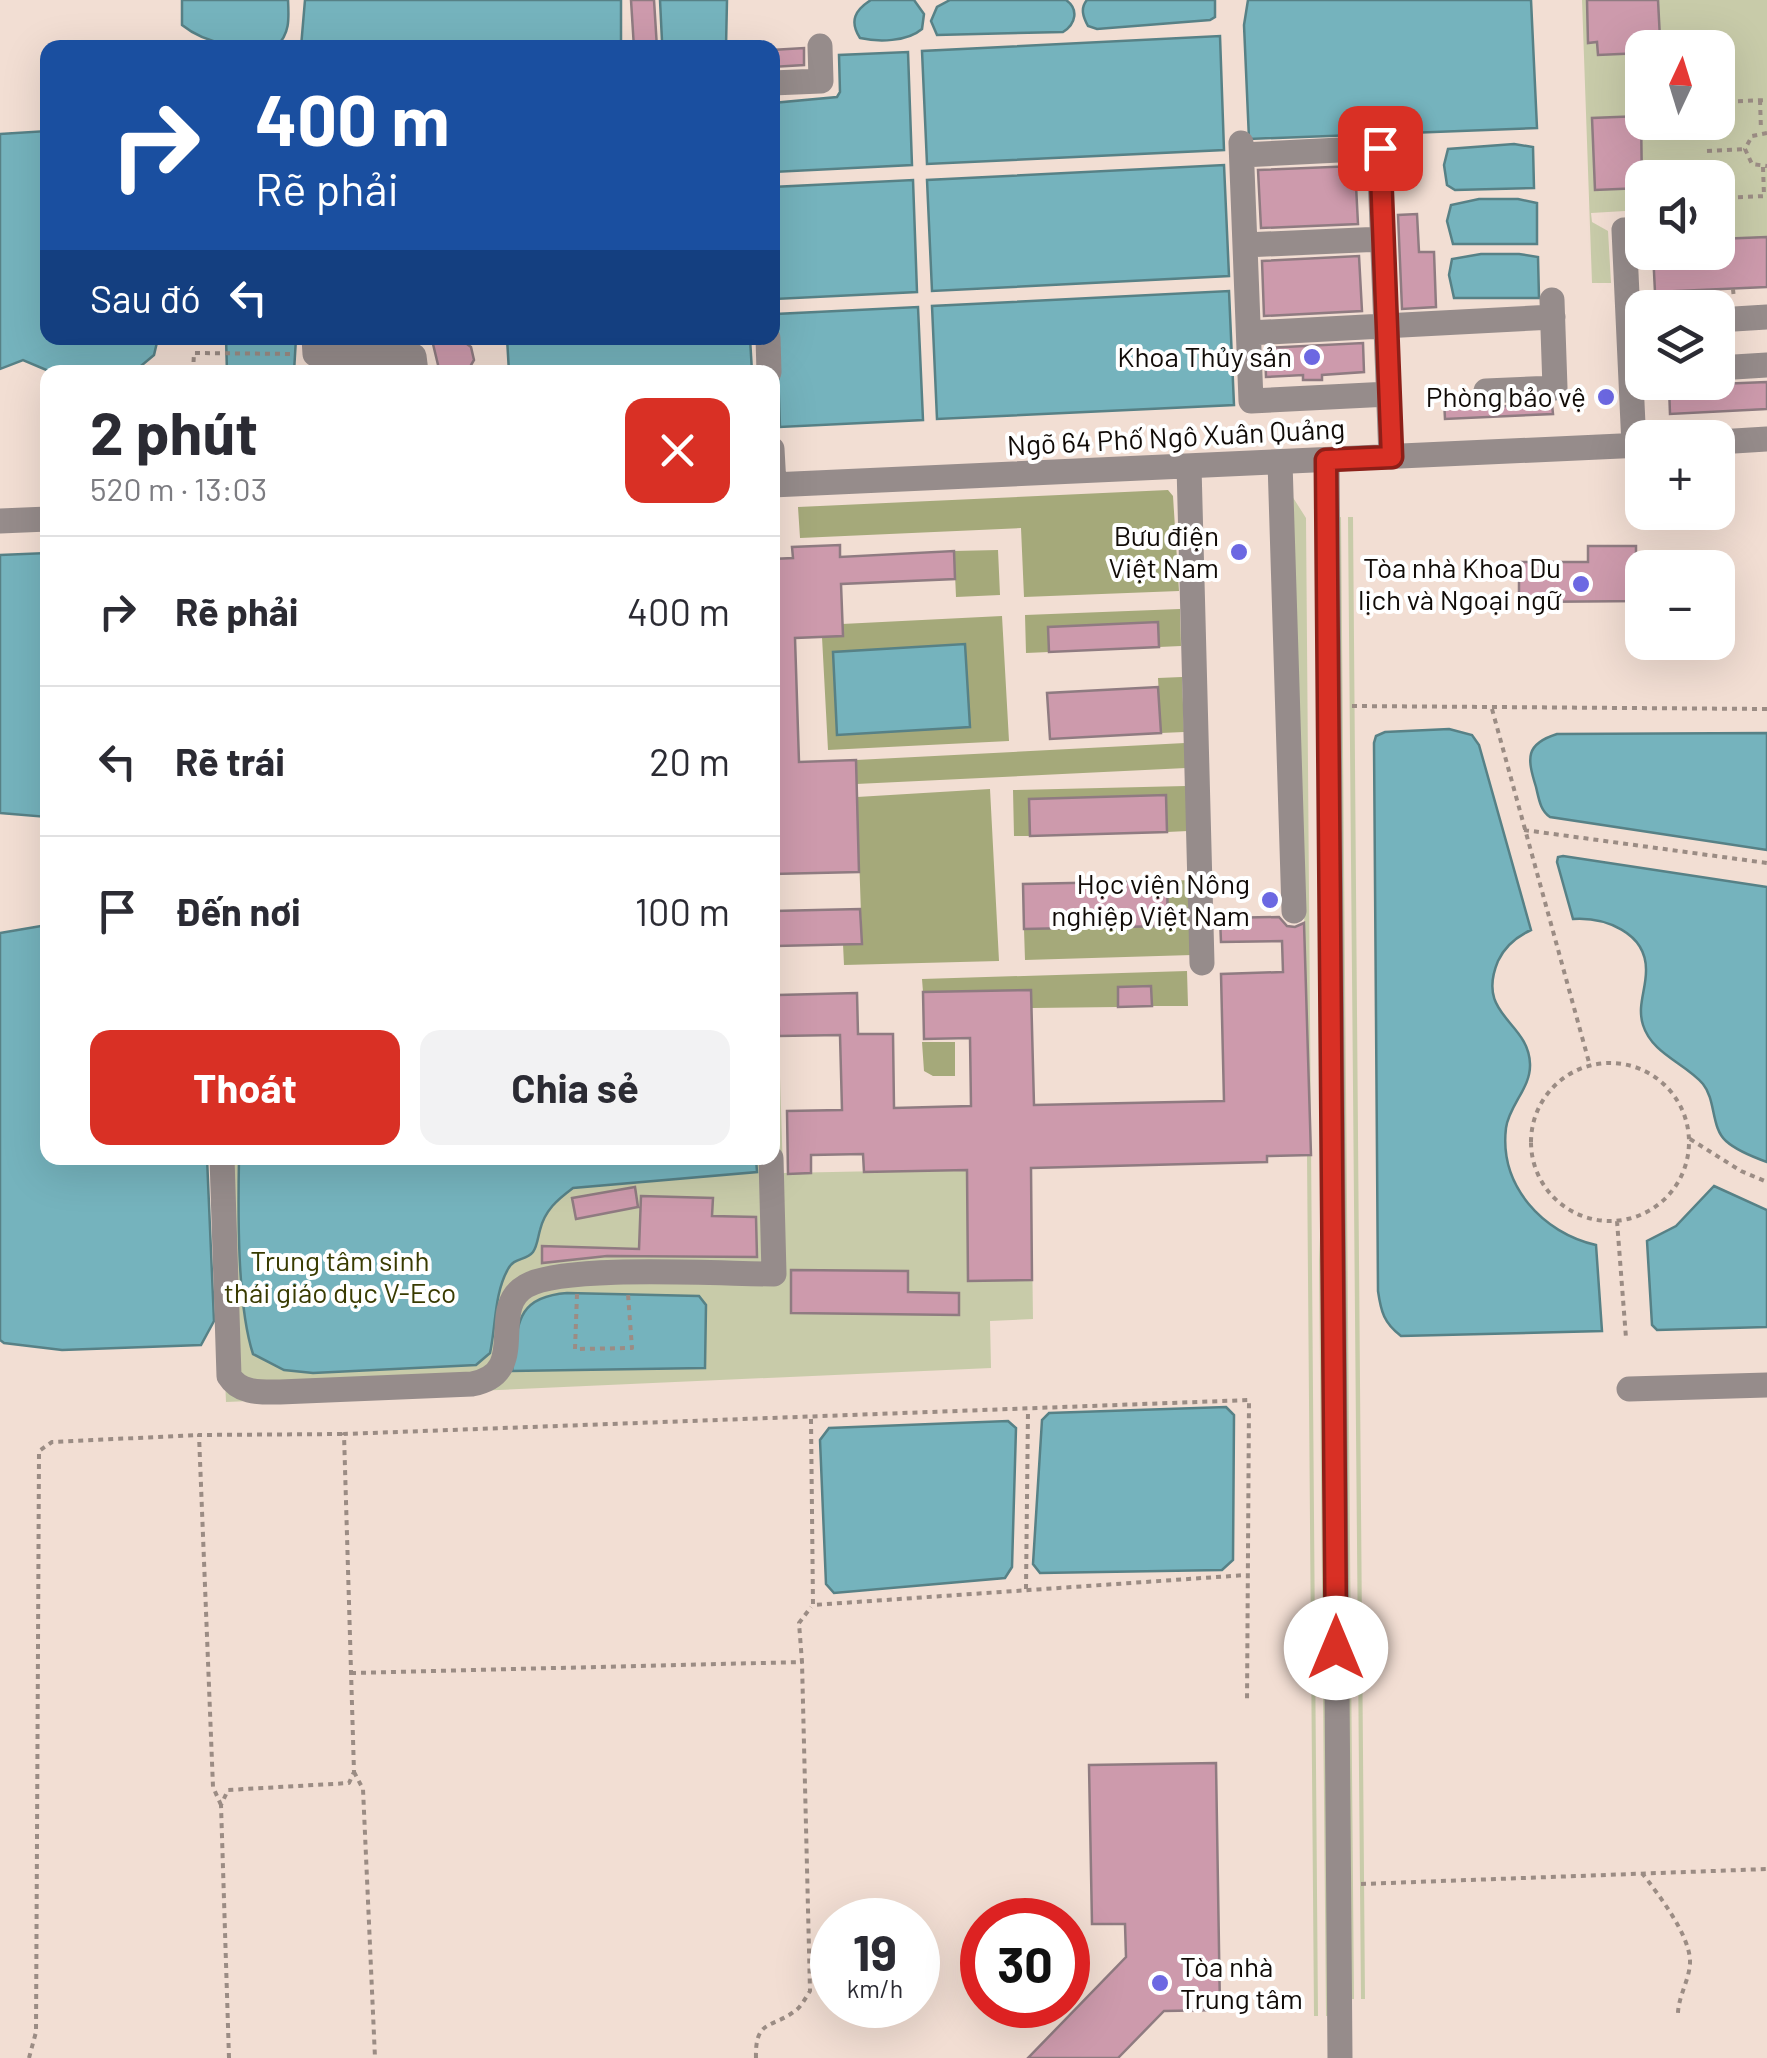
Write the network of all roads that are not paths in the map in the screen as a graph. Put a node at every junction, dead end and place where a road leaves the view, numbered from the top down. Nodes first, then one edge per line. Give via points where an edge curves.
1 (820, 46) dead end
2 (780, 83) edge
3 (1383, 239) junction
4 (1245, 246) junction
5 (1767, 317) edge
6 (1735, 319) edge
7 (1386, 326) junction
8 (1249, 333) junction
9 (306, 346) edge
10 (415, 365) edge
11 (1767, 365) edge
12 (1735, 367) edge
13 (1486, 391) dead end
14 (1389, 394) junction
15 (1767, 440) edge
16 (1735, 441) edge
17 (1625, 447) edge
18 (1392, 457) junction
19 (1326, 460) junction
20 (1280, 462) junction
21 (1189, 466) junction
22 (780, 485) edge
23 (40, 519) edge
24 (0, 521) edge
25 (1294, 910) dead end
26 (1202, 963) dead end
27 (222, 1165) edge
28 (771, 1165) edge
29 (1767, 1385) edge
30 (1630, 1389) dead end
31 (1340, 2058) edge

1 - 2 street via 822,81
3 - 4 street
3 - 4 street via 1380,148 1242,149
3 - 7 street
4 - 8 street
5 - 6 street
7 - 8 street
7 - 13 street via 1552,309 1556,388
7 - 14 street
8 - 14 street via 1251,401
9 - 10 street via 315,354 414,356
11 - 12 street
14 - 18 street
15 - 16 street
17 - 18 street, Ngõ 64 Phố Ngô Xuân Quảng
18 - 19 street, Ngõ 64 Phố Ngô Xuân Quảng
19 - 20 street, Ngõ 64 Phố Ngô Xuân Quảng
19 - 31 street
20 - 21 street, Ngõ 64 Phố Ngô Xuân Quảng
20 - 25 street
21 - 22 street, Ngõ 64 Phố Ngô Xuân Quảng
21 - 26 street
23 - 24 street
27 - 28 street via 230,1376 248,1391 280,1392 489,1380 501,1369 514,1298 544,1279 774,1274
29 - 30 street

